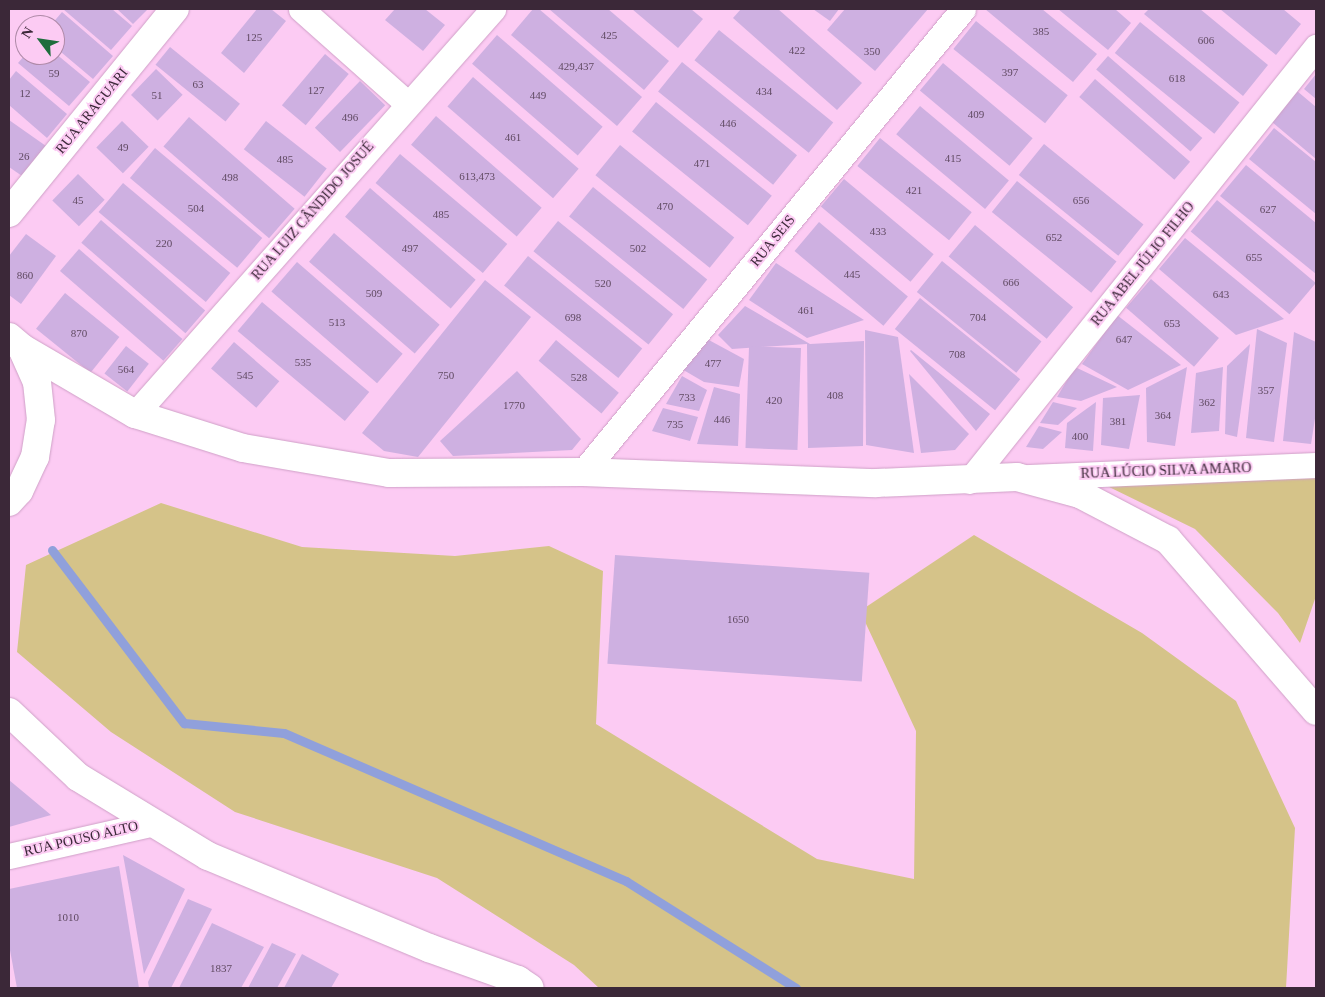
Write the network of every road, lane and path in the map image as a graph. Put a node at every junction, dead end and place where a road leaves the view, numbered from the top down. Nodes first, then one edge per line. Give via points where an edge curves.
1 (175, 9) edge
2 (301, 9) edge
3 (493, 9) edge
4 (963, 9) edge
5 (1316, 47) edge
6 (407, 103) junction
7 (9, 213) edge
8 (15, 342) edge
9 (135, 414) junction
10 (1316, 464) edge
11 (583, 472) junction
12 (1017, 477) junction
13 (969, 481) junction
14 (9, 502) edge
15 (1316, 711) edge
16 (9, 712) edge
17 (154, 823) junction
18 (9, 856) edge
19 (530, 988) edge

1 - 7 main road, RUA ARAGUARI
2 - 6 street
3 - 6 street, RUA LUIZ CÂNDIDO JOSUÉ
4 - 11 street, RUA SEIS
5 - 13 street, RUA ABEL JÚLIO FILHO
6 - 9 street, RUA LUIZ CÂNDIDO JOSUÉ
8 - 9 main road
8 - 14 main road via 37,382 42,420 35,457 19,491
9 - 11 main road via 243,448 389,472
10 - 12 street, RUA LÚCIO SILVA AMARO
11 - 13 main road via 876,483
12 - 13 main road
12 - 15 main road via 1080,494 1168,540
16 - 17 main road via 78,777
17 - 18 street, RUA POUSO ALTO
17 - 19 main road via 208,856 429,948 518,980

